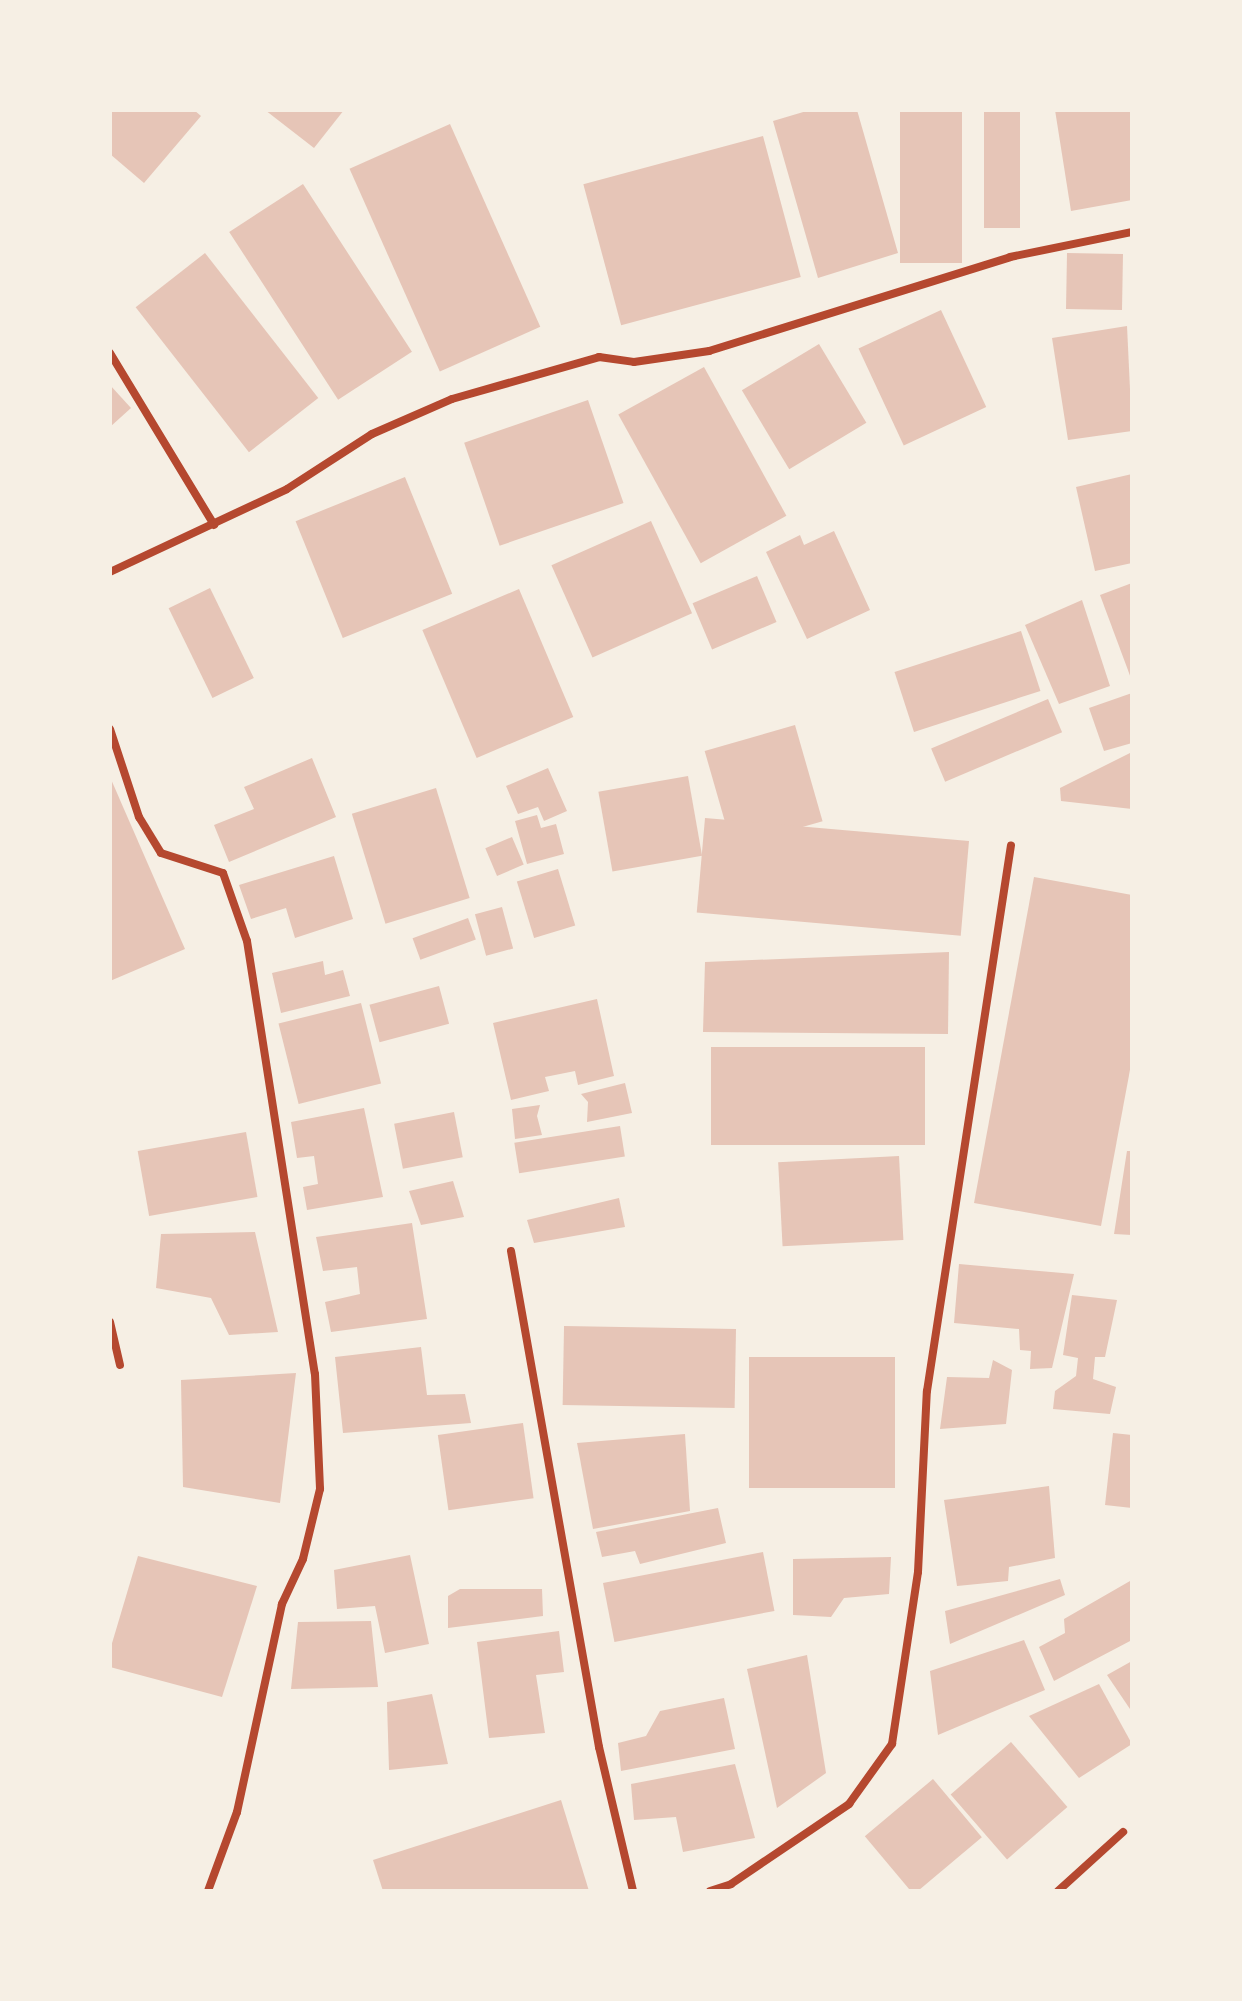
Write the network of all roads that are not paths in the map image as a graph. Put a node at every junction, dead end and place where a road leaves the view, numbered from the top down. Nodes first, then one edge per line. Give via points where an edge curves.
1 (1132, 232) edge
2 (110, 353) edge
3 (214, 525) junction
4 (110, 572) edge
5 (110, 729) edge
6 (1011, 845) dead end
7 (511, 1251) dead end
8 (110, 1322) edge
9 (120, 1365) dead end
10 (1123, 1832) dead end
11 (208, 1891) edge
12 (633, 1891) edge
13 (710, 1891) edge
14 (1058, 1891) edge

1 - 3 street via 1010,257 709,351 634,362 599,357 452,399 372,434 287,489
2 - 3 street
3 - 4 street
5 - 11 street via 139,817 161,853 223,873 247,941 315,1374 320,1489 303,1559 282,1604 237,1812
6 - 13 street via 927,1391 918,1572 892,1744 849,1804 731,1884
7 - 12 street via 599,1747
8 - 9 street
10 - 14 street

